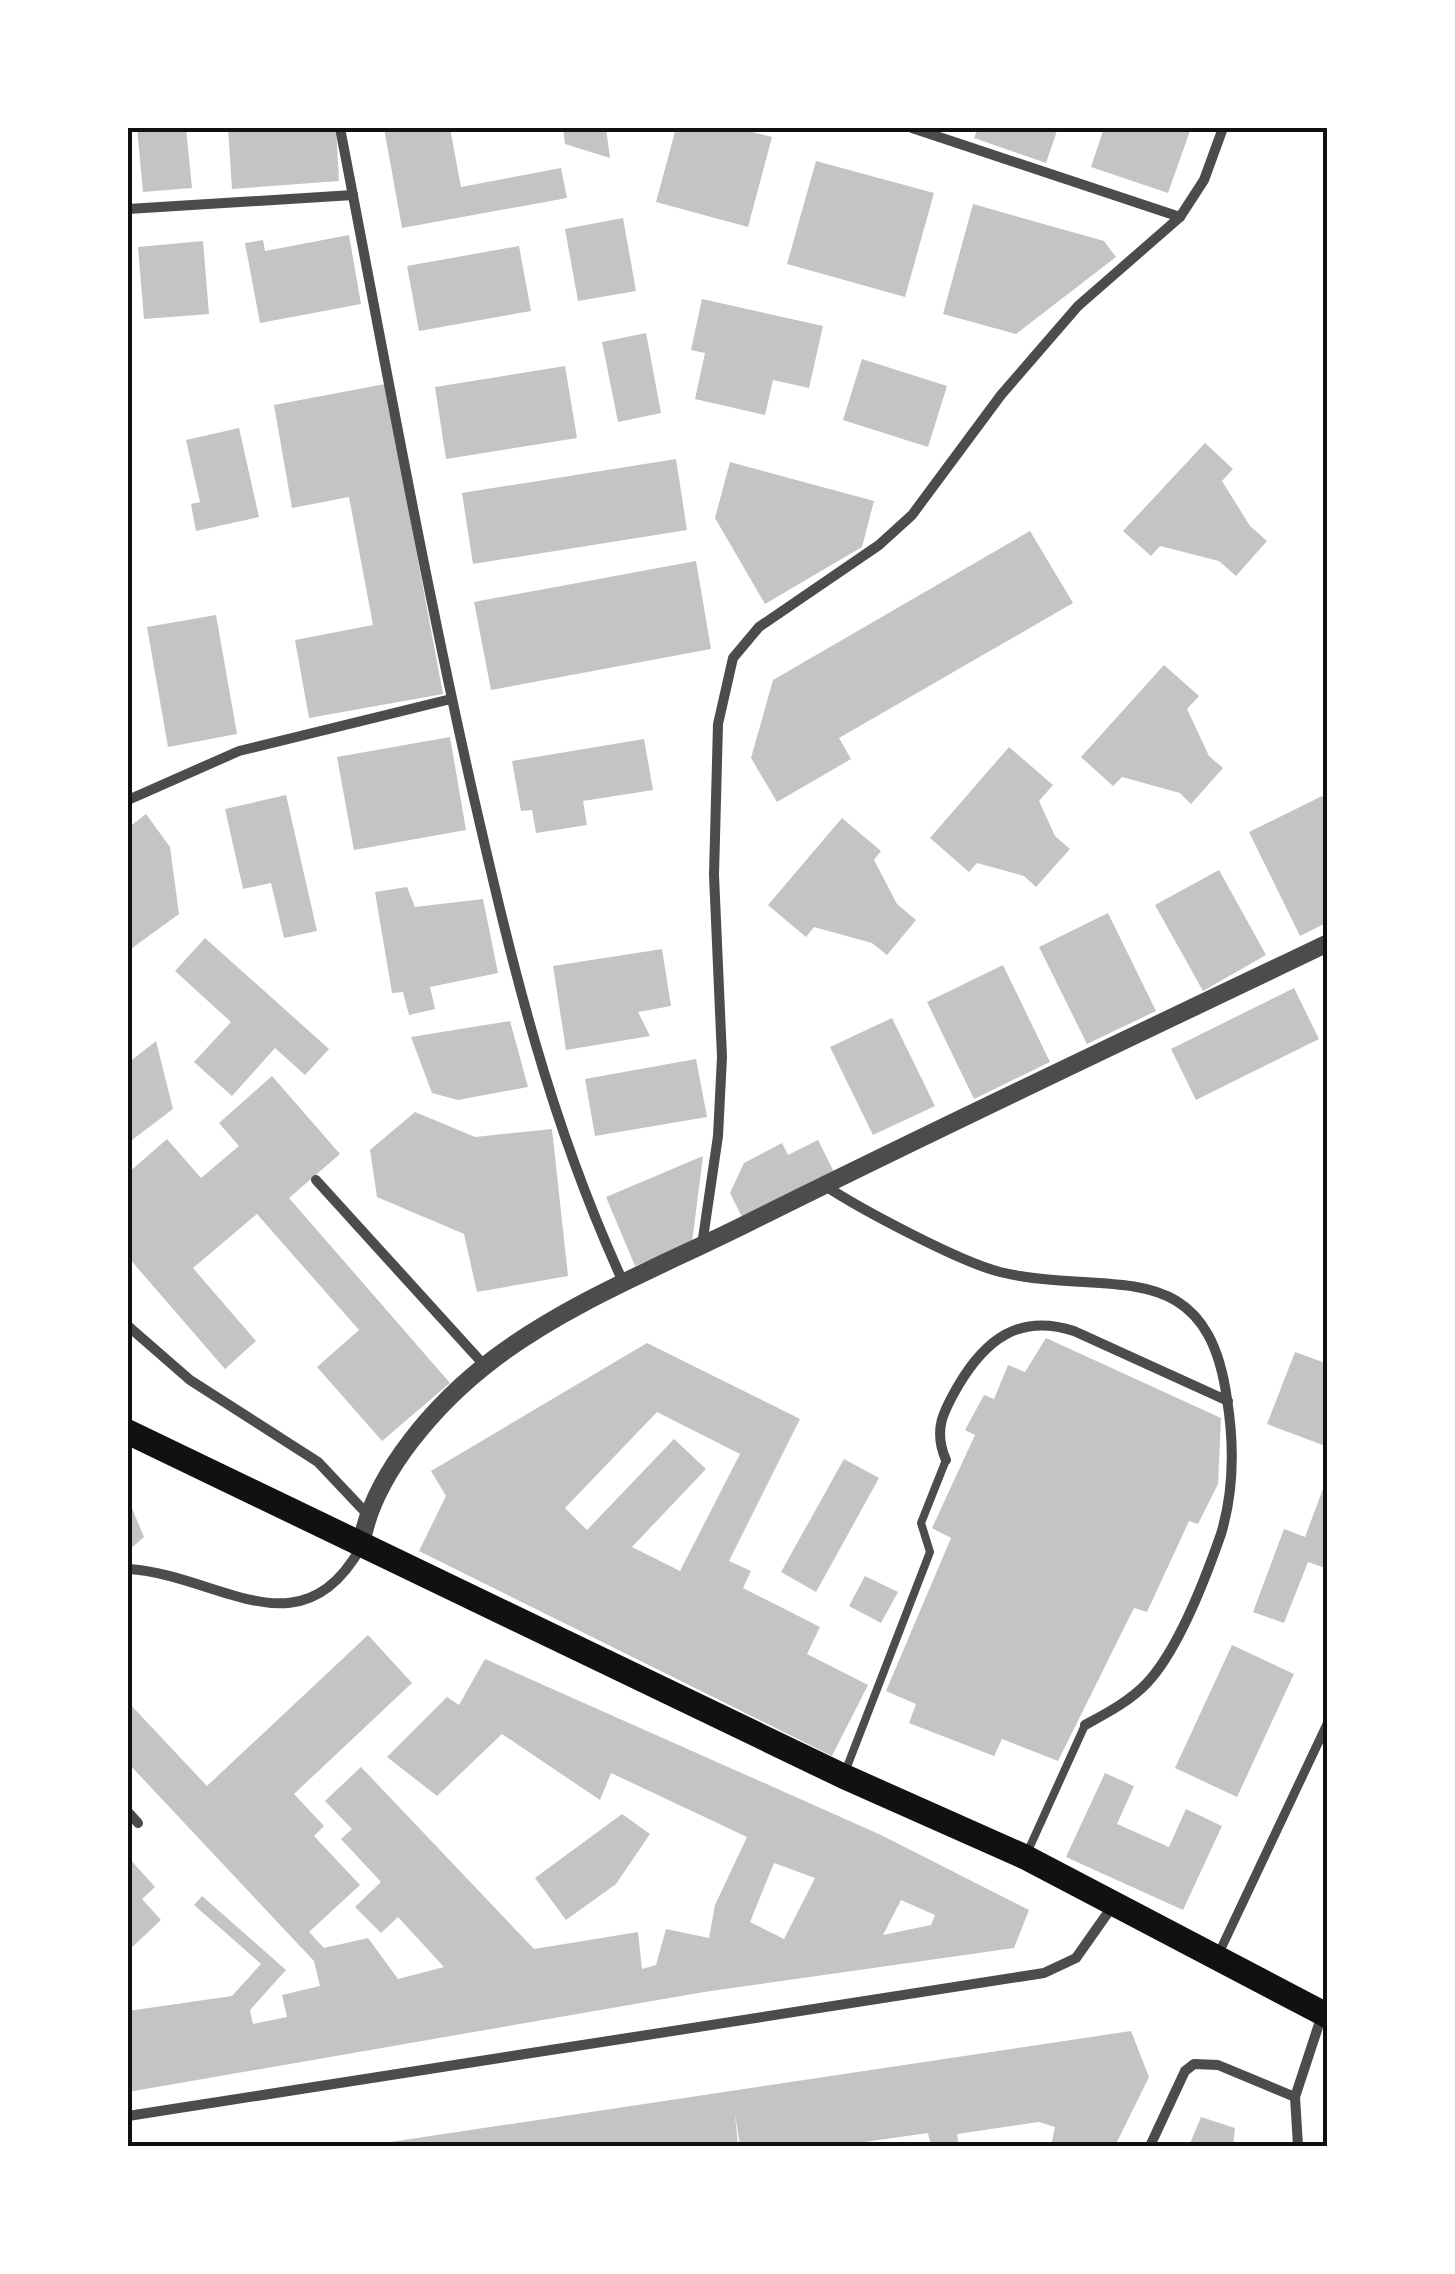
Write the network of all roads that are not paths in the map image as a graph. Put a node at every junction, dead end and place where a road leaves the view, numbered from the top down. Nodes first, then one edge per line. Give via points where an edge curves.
1 (340, 128) edge
2 (912, 128) edge
3 (1223, 128) edge
4 (353, 194) junction
5 (128, 209) edge
6 (1180, 217) junction
7 (452, 699) junction
8 (128, 800) edge
9 (1328, 943) edge
10 (316, 1180) dead end
11 (824, 1185) junction
12 (702, 1247) junction
13 (624, 1286) junction
14 (128, 1326) edge
15 (485, 1366) junction
16 (1228, 1400) junction
17 (128, 1432) edge
18 (946, 1460) joint
19 (368, 1515) junction
20 (361, 1546) junction
21 (128, 1569) edge
22 (1328, 1722) edge
23 (1085, 1725) joint
24 (843, 1776) junction
25 (128, 1812) edge
26 (138, 1823) dead end
27 (1025, 1857) junction
28 (1114, 1904) junction
29 (1216, 1958) junction
30 (1325, 2015) edge
31 (1296, 2097) junction
32 (128, 2116) edge
33 (1150, 2146) edge
34 (1298, 2146) edge

1 - 4 street
2 - 6 street
3 - 6 street via 1204,180
4 - 5 street
4 - 7 street
6 - 12 street via 1078,306 899,528 771,617 733,658 718,724 714,875 722,1069
7 - 8 street via 239,751
7 - 13 street via 539,1069
9 - 11 street
10 - 15 street
11 - 12 street
11 - 16 street via 994,1271 1102,1282 1180,1302 1209,1331
12 - 13 street
13 - 15 street via 541,1328
14 - 19 street via 190,1380 318,1462
15 - 19 street via 420,1434
16 - 18 street via 1074,1331 1026,1326 989,1342 973,1361 940,1418
16 - 23 street via 1230,1489 1214,1551 1159,1668 1134,1695
17 - 20 main road
18 - 24 lane via 921,1524 930,1552
19 - 20 street
20 - 21 street via 342,1577 310,1601 278,1605
20 - 24 main road
22 - 29 street
23 - 27 lane
24 - 27 main road
25 - 26 street
27 - 28 main road
28 - 29 main road
28 - 32 street via 1076,1958 1044,1973
29 - 30 main road
30 - 31 street
31 - 33 street via 1218,2065 1194,2064
31 - 34 street

